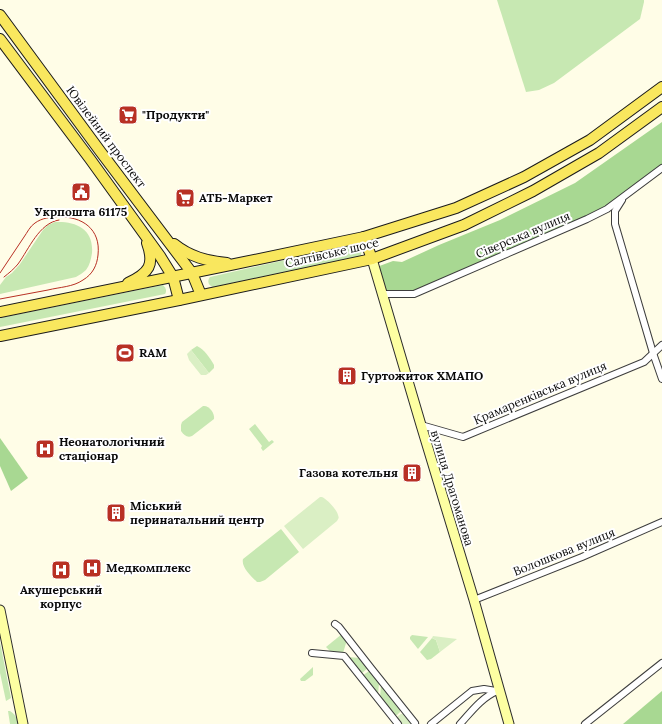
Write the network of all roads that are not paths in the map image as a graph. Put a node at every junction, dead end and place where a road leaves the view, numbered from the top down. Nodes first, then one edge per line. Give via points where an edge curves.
1 (0, 15) edge
2 (0, 39) edge
3 (662, 87) edge
4 (662, 107) edge
5 (662, 168) edge
6 (626, 195) junction
7 (164, 236) junction
8 (145, 237) junction
9 (364, 237) junction
10 (372, 259) junction
11 (235, 264) junction
12 (192, 273) junction
13 (173, 277) junction
14 (120, 287) junction
15 (382, 294) junction
16 (201, 295) junction
17 (179, 300) junction
18 (0, 312) edge
19 (0, 336) edge
20 (662, 345) edge
21 (653, 353) junction
22 (662, 379) edge
23 (421, 425) junction
24 (662, 522) edge
25 (474, 600) junction
26 (0, 610) edge
27 (335, 624) dead end
28 (312, 653) dead end
29 (662, 663) edge
30 (498, 690) junction
31 (415, 723) edge
32 (23, 724) edge
33 (398, 724) edge
34 (431, 724) edge
35 (460, 724) edge
36 (509, 724) edge
37 (585, 724) edge

1 - 7 main road, Ювілейний проспект
2 - 8 main road
3 - 9 main road, Салтівське шосе via 590,140 524,177 456,208
4 - 10 main road, Салтівське шосе via 599,153 533,190 464,225
5 - 6 street, Сіверська вулиця
6 - 15 street, Сіверська вулиця via 587,219 414,294
6 - 21 street via 615,211 615,224
7 - 11 main road via 193,256
7 - 12 main road, Ювілейний проспект
8 - 13 main road
8 - 14 main road via 151,254 150,264 136,279
9 - 10 main road
9 - 11 main road, Салтівське шосе
10 - 15 street, вулиця Драгоманова
10 - 16 main road, Салтівське шосе
11 - 12 main road, Салтівське шосе
12 - 13 main road, Салтівське шосе
12 - 16 main road, Ювілейний проспект
13 - 14 main road, Салтівське шосе
13 - 17 main road
14 - 18 main road, Салтівське шосе
15 - 23 street, вулиця Драгоманова
16 - 17 main road, Салтівське шосе
17 - 19 main road, Салтівське шосе
20 - 21 street, Крамаренківська вулиця
21 - 22 street
21 - 23 street, Крамаренківська вулиця via 644,362 463,437
23 - 25 street, вулиця Драгоманова
24 - 25 street, Волошкова вулиця
25 - 30 street, вулиця Драгоманова
26 - 32 street
27 - 31 street via 340,627
28 - 33 street via 344,656
29 - 37 street
30 - 34 street via 472,691
30 - 35 street via 483,699
30 - 36 street, вулиця Драгоманова

